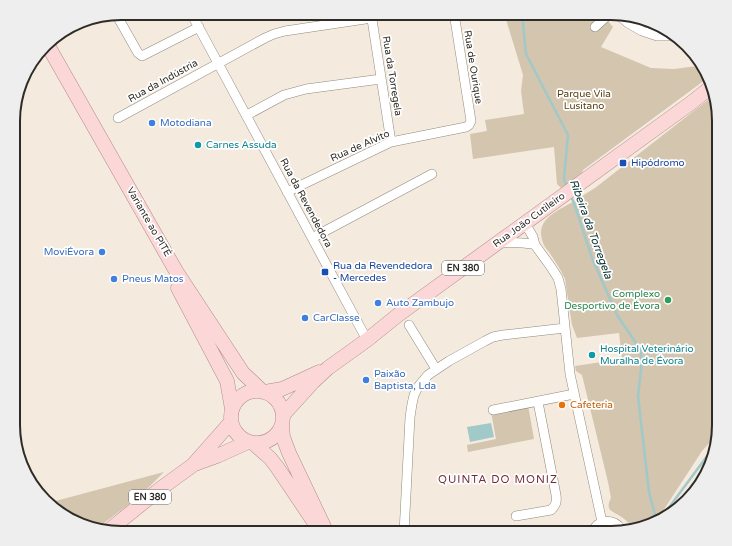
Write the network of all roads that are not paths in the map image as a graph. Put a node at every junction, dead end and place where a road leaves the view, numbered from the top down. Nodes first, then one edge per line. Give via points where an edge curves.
1 (119, 20) edge
2 (195, 20) edge
3 (348, 20) edge
4 (372, 20) edge
5 (455, 20) edge
6 (603, 20) edge
7 (626, 21) edge
8 (199, 27) junction
9 (595, 27) dead end
10 (665, 36) edge
11 (50, 49) edge
12 (45, 54) edge
13 (218, 63) junction
14 (381, 79) junction
15 (707, 89) edge
16 (247, 115) junction
17 (118, 118) dead end
18 (469, 125) joint
19 (390, 142) junction
20 (432, 174) dead end
21 (287, 192) junction
22 (537, 214) junction
23 (523, 225) junction
24 (312, 238) junction
25 (533, 242) junction
26 (497, 244) junction
27 (409, 325) dead end
28 (565, 328) junction
29 (367, 340) junction
30 (328, 368) junction
31 (436, 369) junction
32 (264, 392) junction
33 (574, 394) junction
34 (538, 402) junction
35 (493, 410) dead end
36 (231, 415) junction
37 (282, 420) junction
38 (250, 443) junction
39 (192, 465) junction
40 (516, 516) dead end
41 (602, 522) junction
42 (619, 525) edge
43 (114, 526) edge
44 (316, 526) edge
45 (324, 526) edge
46 (404, 526) edge
47 (596, 526) edge

1 - 8 street via 142,56
2 - 8 street, Rua da Revendedora
3 - 13 street, Rua da Indústria via 274,34
4 - 14 street, Rua da Torregela
5 - 18 street, Rua de Ourique via 471,121
6 - 9 street
7 - 10 street via 642,31
8 - 13 street, Rua da Revendedora
11 - 32 main road, Variante ao PITÉ via 176,271 243,373
12 - 36 main road, Variante ao PITÉ via 171,274 227,381
13 - 16 street, Rua da Revendedora
13 - 17 street, Rua da Indústria
14 - 16 street via 294,92
14 - 19 street, Rua da Torregela
15 - 22 main road, Rua João Cutileiro / EN 380
16 - 21 street, Rua da Revendedora
18 - 19 street, Rua de Alvito via 466,128
19 - 21 street, Rua de Alvito
20 - 24 street
21 - 24 street, Rua da Revendedora
22 - 23 main road, Rua João Cutileiro / EN 380
22 - 25 street
23 - 25 street via 522,233 525,240
23 - 26 main road, Rua João Cutileiro / EN 380
24 - 29 street, Rua da Revendedora
25 - 26 street
25 - 28 street via 558,278
26 - 29 main road, Rua João Cutileiro / EN 380
27 - 31 street
28 - 31 street via 493,337
28 - 33 street
29 - 30 main road, Rua João Cutileiro / EN 380
30 - 32 main road, Rua João Cutileiro / EN 380 via 282,389
30 - 37 main road, Rua João Cutileiro / EN 380
31 - 46 street via 423,380 412,404
32 - 36 main road via 255,391 241,397 235,402
32 - 37 main road via 277,401 281,408
33 - 34 street
33 - 41 street
34 - 35 street
34 - 40 street via 557,501 551,510
36 - 38 main road via 233,428 237,434
36 - 39 main road, EN 380
37 - 38 main road via 273,438 260,443
37 - 45 main road via 283,437 289,453
38 - 39 main road, EN 380
38 - 44 main road via 270,458
39 - 43 main road, EN 380
41 - 42 street via 614,522
41 - 47 street

